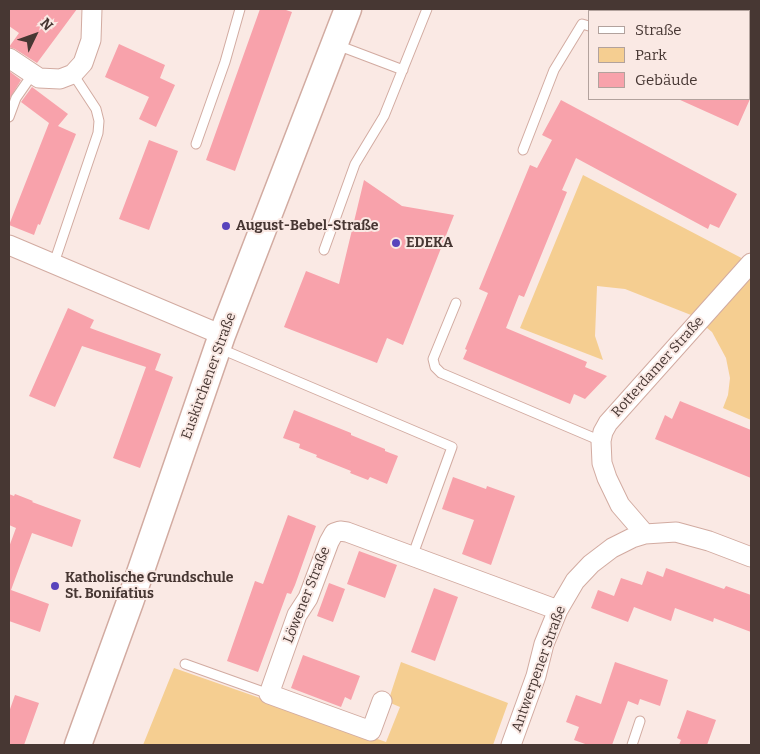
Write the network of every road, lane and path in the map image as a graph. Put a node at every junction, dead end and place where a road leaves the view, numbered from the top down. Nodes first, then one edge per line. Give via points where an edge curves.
1 (240, 9) edge
2 (348, 9) edge
3 (427, 9) edge
4 (92, 11) edge
5 (588, 26) edge
6 (334, 44) junction
7 (9, 58) edge
8 (404, 70) junction
9 (73, 74) junction
10 (32, 75) junction
11 (9, 117) edge
12 (196, 144) dead end
13 (523, 150) dead end
14 (9, 245) edge
15 (324, 250) dead end
16 (54, 263) junction
17 (751, 263) edge
18 (456, 303) dead end
19 (220, 342) junction
20 (601, 440) junction
21 (644, 534) junction
22 (412, 556) junction
23 (751, 557) edge
24 (558, 610) junction
25 (185, 664) dead end
26 (269, 694) junction
27 (382, 701) dead end
28 (640, 721) dead end
29 (78, 745) edge
30 (511, 745) edge
31 (632, 745) edge

1 - 12 lane
2 - 6 street, Euskirchener Straße
3 - 8 lane
4 - 9 street via 91,40 83,63
5 - 13 lane via 582,24 554,70
6 - 8 lane
6 - 19 street, Euskirchener Straße
7 - 10 street
8 - 15 lane via 384,116 355,164
9 - 10 street via 51,79
9 - 16 lane via 96,109 98,133
10 - 11 lane via 16,98
14 - 16 street
16 - 19 street
17 - 20 street, Rotterdamer Straße via 608,423
18 - 20 lane via 433,359 441,373
19 - 22 lane via 452,447
19 - 29 street, Euskirchener Straße
20 - 21 street via 602,464 607,478 620,505
21 - 23 street, Antwerpener Straße via 676,532
21 - 24 street, Antwerpener Straße via 612,548 591,564 575,581
22 - 24 street, Löwener Straße
22 - 26 street, Löwener Straße via 347,532 334,533 308,598 297,615
24 - 30 street, Antwerpener Straße
25 - 26 lane
26 - 27 street via 371,731
28 - 31 lane

